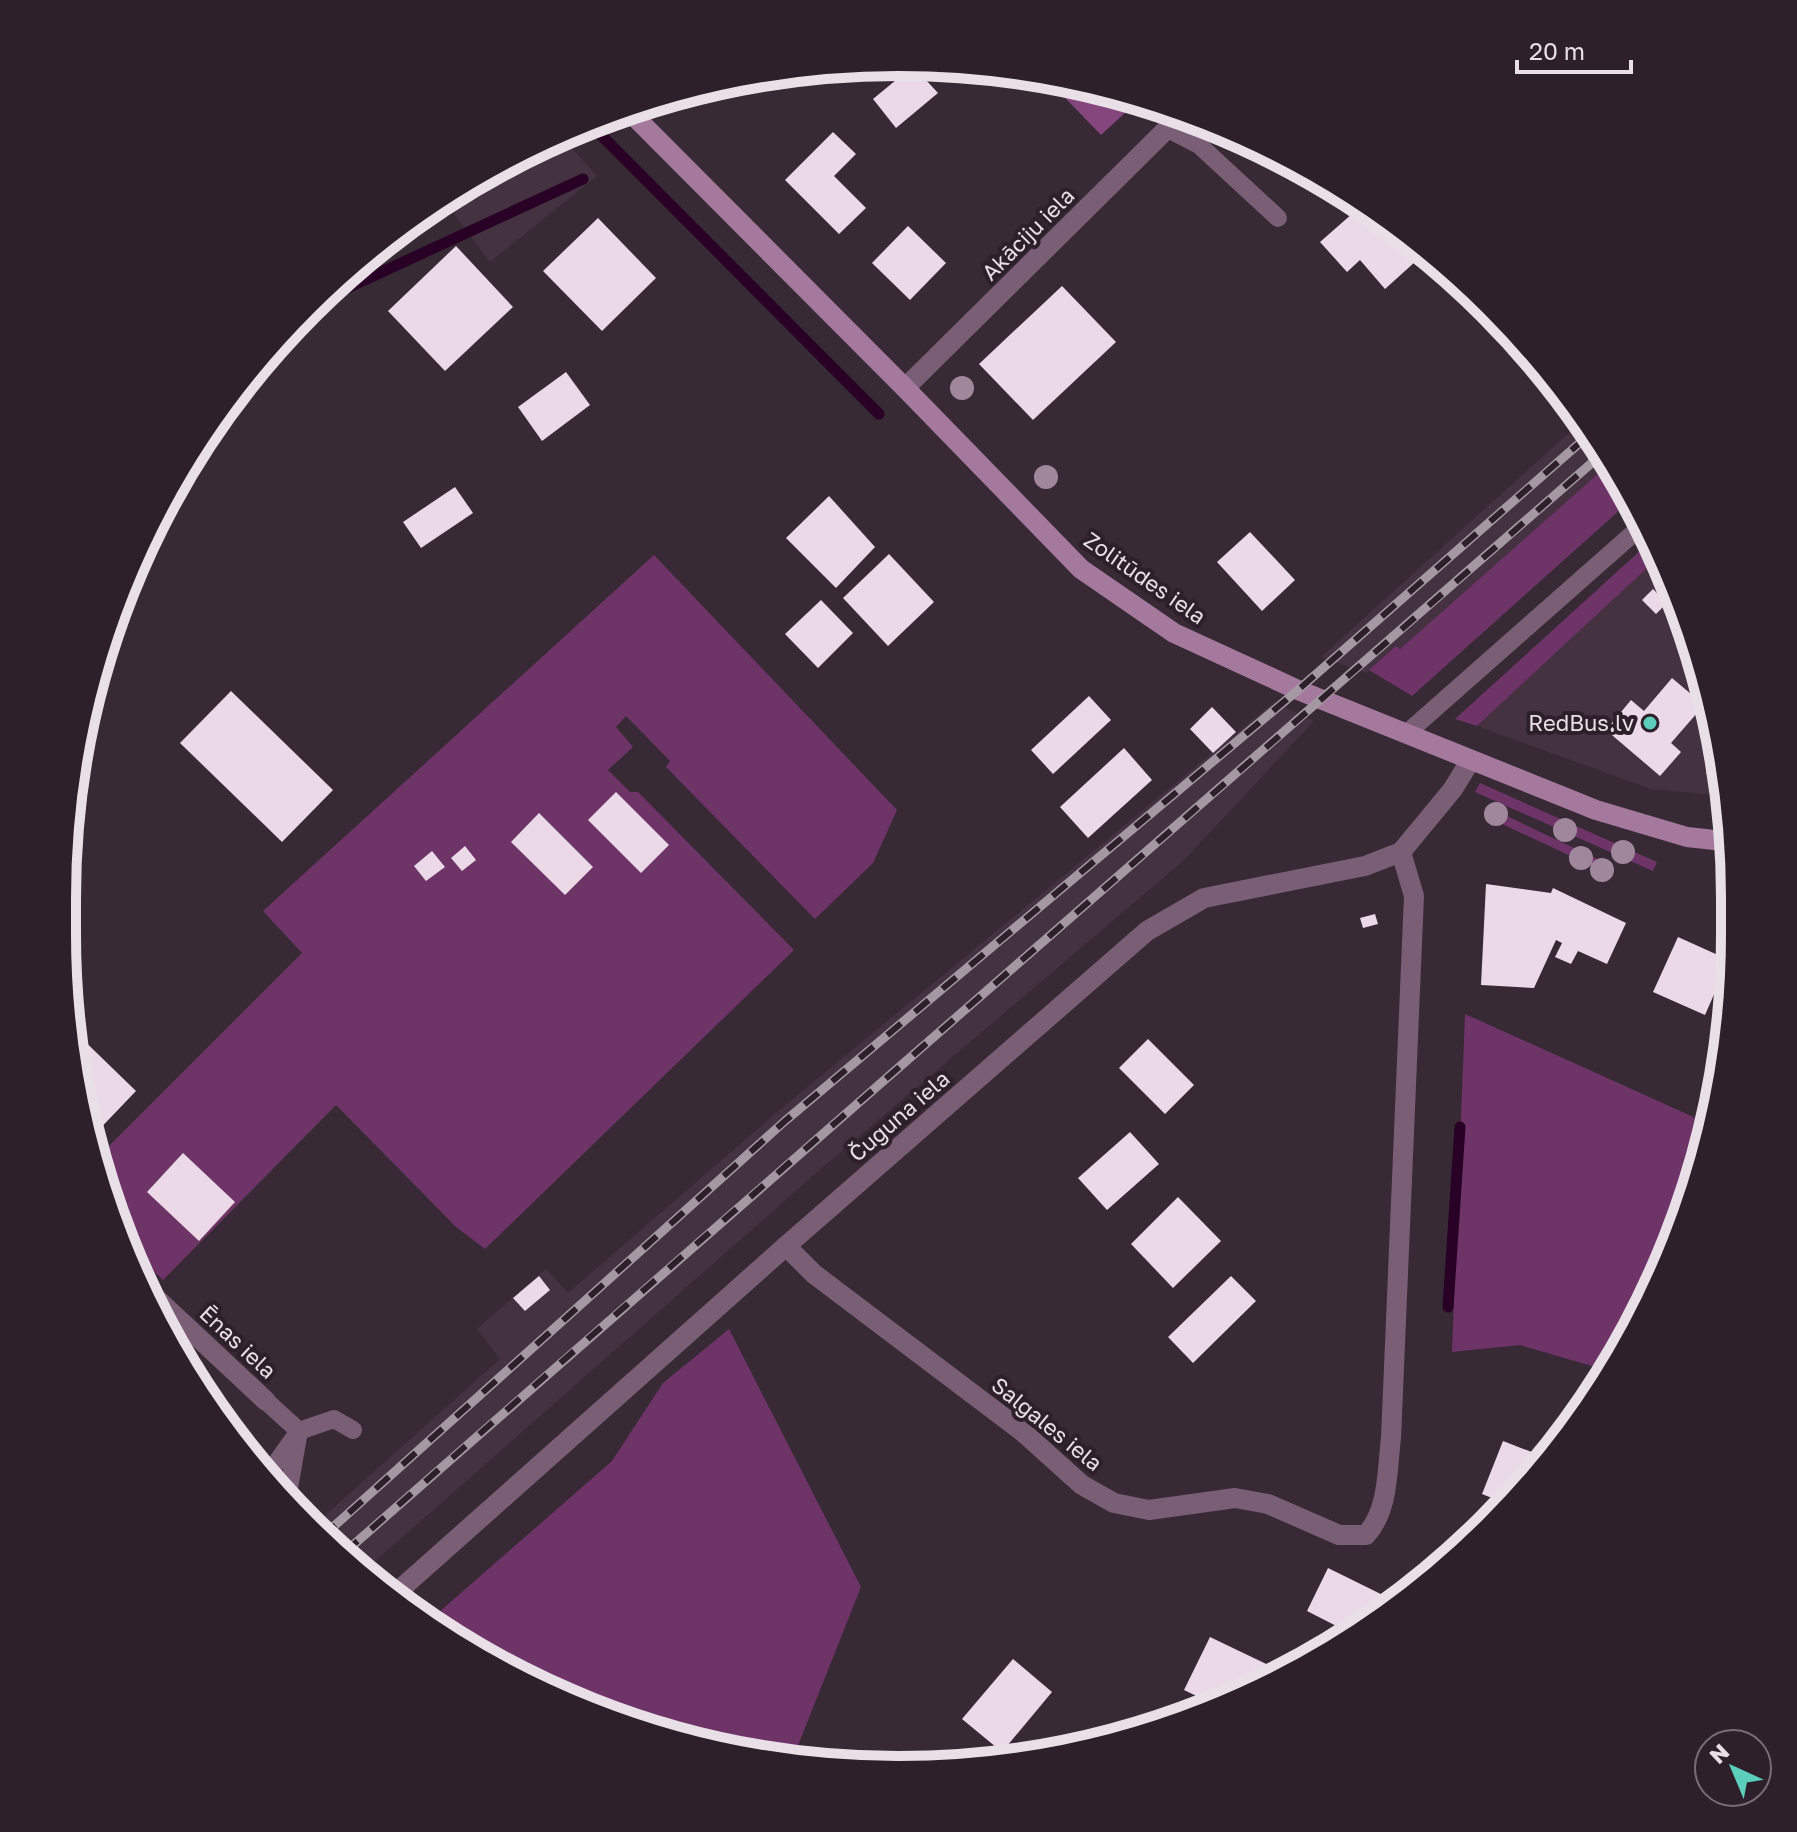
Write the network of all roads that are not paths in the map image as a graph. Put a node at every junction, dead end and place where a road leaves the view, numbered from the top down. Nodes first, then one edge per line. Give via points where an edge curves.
1 (637, 119) edge
2 (1173, 124) edge
3 (1168, 129) junction
4 (1278, 218) dead end
5 (905, 388) junction
6 (1635, 532) edge
7 (1407, 733) junction
8 (1470, 761) junction
9 (1719, 840) edge
10 (1401, 852) junction
11 (786, 1246) junction
12 (167, 1308) edge
13 (266, 1401) joint
14 (353, 1430) dead end
15 (299, 1431) junction
16 (273, 1467) edge
17 (289, 1486) edge
18 (401, 1588) edge

1 - 5 street, Zolitūdes iela
2 - 3 street, Akāciju iela
3 - 4 lane via 1199,145
3 - 5 street, Akāciju iela
5 - 7 street, Zolitūdes iela via 1081,569 1174,633
6 - 7 lane
7 - 8 street, Zolitūdes iela
8 - 9 street, Zolitūdes iela via 1608,814 1687,837
8 - 10 street, Čuguna iela
10 - 11 street, Čuguna iela via 1365,866 1204,898 1147,931
10 - 11 street, Salgales iela via 1414,896 1391,1438 1383,1503 1366,1535 1339,1535 1268,1504 1235,1498 1149,1510 1114,1503 1082,1485 1023,1432 814,1274
11 - 18 street, Čuguna iela
12 - 13 street, Ēnas iela
13 - 15 lane
14 - 15 lane via 334,1419
15 - 16 lane
15 - 17 lane

